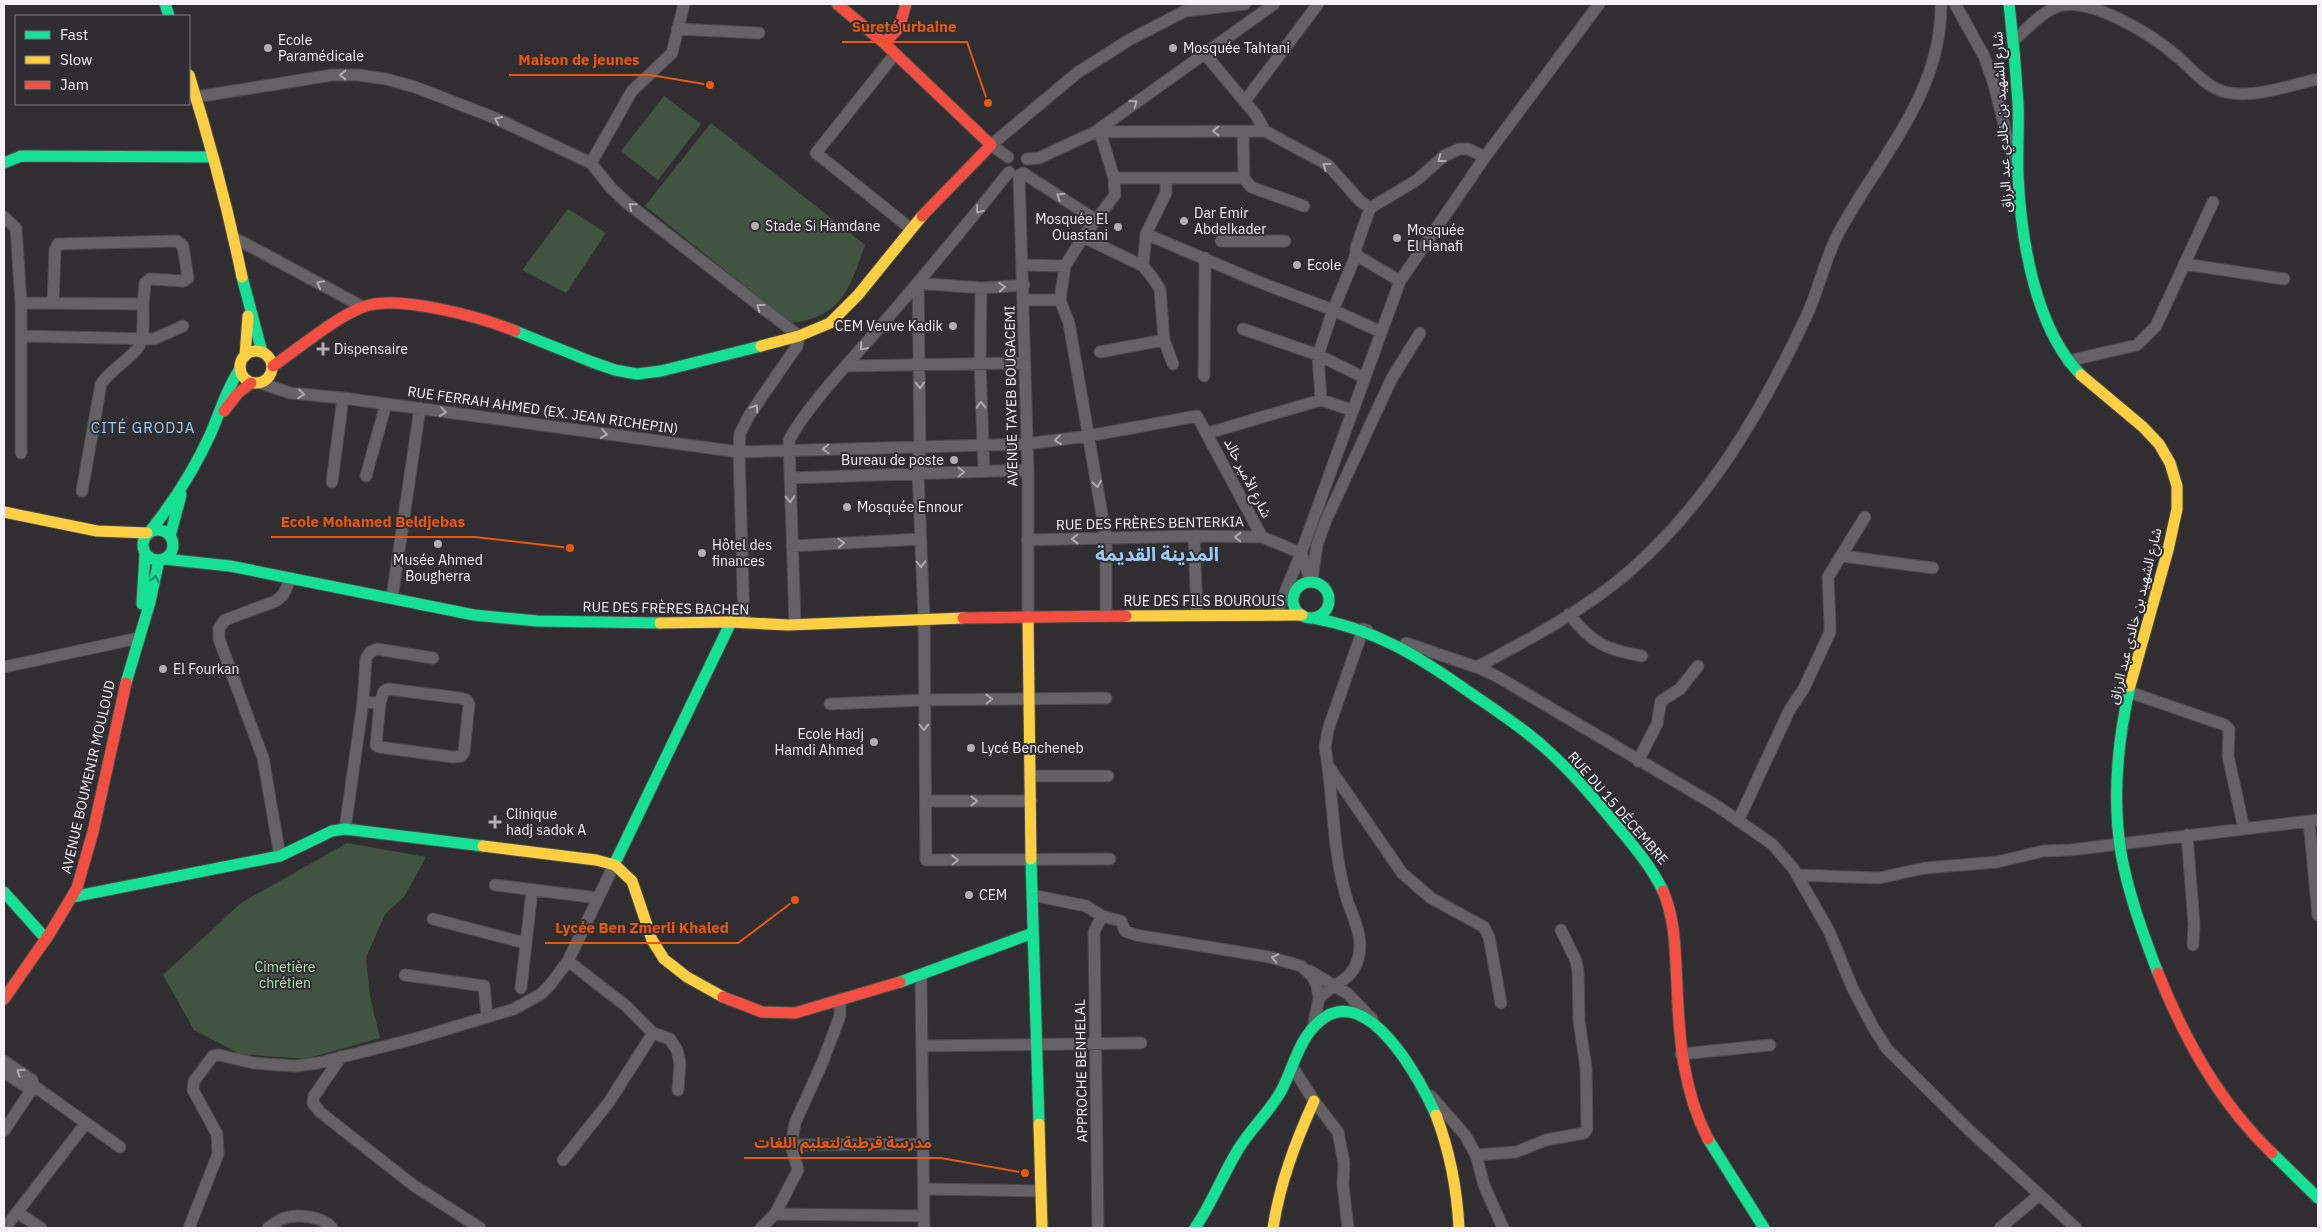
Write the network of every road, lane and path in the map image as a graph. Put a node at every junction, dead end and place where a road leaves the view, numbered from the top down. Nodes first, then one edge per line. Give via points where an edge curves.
1 (684, 4) edge
2 (837, 4) edge
3 (906, 4) edge
4 (1244, 4) edge
5 (1274, 4) edge
6 (1318, 4) edge
7 (1599, 4) edge
8 (1941, 4) edge
9 (1955, 4) edge
10 (2009, 4) edge
11 (677, 30) junction
12 (760, 33) dead end
13 (2013, 41) junction
14 (884, 43) junction
15 (1204, 53) junction
16 (895, 54) junction
17 (190, 78) edge
18 (2318, 79) edge
19 (196, 97) junction
20 (1245, 101) junction
21 (1242, 131) junction
22 (1265, 131) junction
23 (1097, 132) junction
24 (991, 145) junction
25 (213, 157) junction
26 (1008, 157) junction
27 (1485, 157) junction
28 (1027, 159) junction
29 (4, 160) edge
30 (591, 163) junction
31 (1017, 173) junction
32 (2018, 176) junction
33 (1114, 178) junction
34 (1244, 178) junction
35 (1166, 179) junction
36 (2213, 202) dead end
37 (1304, 206) dead end
38 (1370, 208) junction
39 (4, 216) edge
40 (1096, 220) junction
41 (910, 228) junction
42 (1146, 234) junction
43 (233, 237) junction
44 (1083, 237) junction
45 (1221, 241) dead end
46 (1285, 241) dead end
47 (1356, 255) junction
48 (1205, 258) junction
49 (2184, 264) junction
50 (1023, 265) junction
51 (1065, 266) junction
52 (1144, 266) junction
53 (2284, 279) dead end
54 (1400, 281) junction
55 (918, 284) junction
56 (1024, 285) junction
57 (980, 288) junction
58 (1024, 300) junction
59 (1060, 300) junction
60 (21, 302) junction
61 (53, 303) junction
62 (143, 304) junction
63 (248, 305) junction
64 (363, 307) junction
65 (1333, 310) junction
66 (183, 326) dead end
67 (1243, 329) dead end
68 (1380, 332) junction
69 (1420, 333) dead end
70 (21, 336) junction
71 (799, 336) junction
72 (142, 338) junction
73 (1164, 340) junction
74 (308, 341) junction
75 (1100, 352) dead end
76 (264, 353) junction
77 (1318, 355) junction
78 (245, 356) junction
79 (2068, 360) junction
80 (1025, 363) junction
81 (920, 364) junction
82 (980, 364) junction
83 (1173, 364) dead end
84 (273, 366) junction
85 (846, 366) junction
86 (240, 369) junction
87 (1204, 376) dead end
88 (1363, 377) junction
89 (256, 383) junction
90 (343, 398) junction
91 (1321, 400) junction
92 (386, 404) junction
93 (420, 408) junction
94 (1352, 410) junction
95 (217, 420) junction
96 (1141, 427) joint
97 (1208, 433) junction
98 (1088, 436) junction
99 (983, 444) junction
100 (1026, 444) junction
101 (920, 446) junction
102 (790, 451) junction
103 (739, 452) junction
104 (21, 453) dead end
105 (1028, 470) junction
106 (984, 471) junction
107 (918, 472) junction
108 (366, 476) dead end
109 (790, 478) junction
110 (332, 482) dead end
111 (182, 488) junction
112 (82, 491) dead end
113 (4, 512) edge
114 (1865, 517) dead end
115 (97, 532) junction
116 (149, 532) junction
117 (1194, 536) junction
118 (171, 537) junction
119 (1262, 537) junction
120 (1106, 538) junction
121 (920, 539) junction
122 (1027, 540) junction
123 (792, 546) junction
124 (135, 549) junction
125 (1301, 553) junction
126 (1842, 556) junction
127 (161, 560) junction
128 (230, 566) junction
129 (1933, 568) dead end
130 (291, 578) junction
131 (1311, 582) junction
132 (1327, 591) junction
133 (392, 598) junction
134 (1338, 604) dead end
135 (1197, 614) junction
136 (1569, 614) junction
137 (1276, 615) junction
138 (1106, 616) junction
139 (1350, 616) dead end
140 (1028, 617) junction
141 (1307, 617) junction
142 (924, 618) junction
143 (731, 622) junction
144 (744, 623) junction
145 (795, 624) junction
146 (1363, 629) junction
147 (134, 639) junction
148 (1642, 656) dead end
149 (432, 658) dead end
150 (132, 660) junction
151 (1698, 666) dead end
152 (1477, 667) junction
153 (4, 668) edge
154 (2129, 692) junction
155 (1106, 698) dead end
156 (1029, 699) junction
157 (923, 700) junction
158 (363, 702) junction
159 (380, 703) junction
160 (830, 704) dead end
161 (1638, 761) junction
162 (1329, 768) junction
163 (1030, 776) junction
164 (1108, 776) dead end
165 (926, 801) junction
166 (1030, 801) junction
167 (1738, 821) junction
168 (2314, 821) edge
169 (345, 829) junction
170 (2244, 829) junction
171 (2187, 835) junction
172 (2120, 842) junction
173 (280, 856) junction
174 (1031, 859) junction
175 (1110, 859) dead end
176 (614, 865) junction
177 (1797, 875) junction
178 (495, 885) dead end
179 (532, 890) junction
180 (4, 892) edge
181 (1032, 895) junction
182 (72, 897) junction
183 (598, 898) junction
184 (2318, 915) edge
185 (1102, 916) junction
186 (433, 919) dead end
187 (1561, 930) dead end
188 (1033, 933) junction
189 (46, 939) junction
190 (525, 943) junction
191 (2193, 945) dead end
192 (568, 961) junction
193 (1301, 966) junction
194 (405, 975) dead end
195 (920, 976) junction
196 (1336, 986) junction
197 (520, 988) dead end
198 (1319, 998) junction
199 (4, 999) edge
200 (840, 999) junction
201 (1501, 1003) dead end
202 (487, 1017) junction
203 (1312, 1030) junction
204 (653, 1033) junction
205 (1388, 1037) junction
206 (1035, 1043) junction
207 (1095, 1043) junction
208 (1141, 1043) dead end
209 (1770, 1045) dead end
210 (922, 1046) junction
211 (1681, 1054) junction
212 (341, 1057) junction
213 (4, 1061) edge
214 (1292, 1066) junction
215 (4, 1072) edge
216 (34, 1086) junction
217 (678, 1090) dead end
218 (1427, 1091) junction
219 (1314, 1101) junction
220 (86, 1123) junction
221 (4, 1131) edge
222 (923, 1144) junction
223 (791, 1145) junction
224 (120, 1147) dead end
225 (1476, 1155) junction
226 (563, 1160) dead end
227 (924, 1189) junction
228 (1041, 1191) junction
229 (2040, 1195) junction
230 (2318, 1198) edge
231 (18, 1212) junction
232 (775, 1214) junction
233 (924, 1216) junction
234 (5, 1228) edge
235 (41, 1228) edge
236 (189, 1228) edge
237 (268, 1228) edge
238 (332, 1228) edge
239 (480, 1228) edge
240 (761, 1228) edge
241 (924, 1228) edge
242 (1042, 1228) edge
243 (1098, 1228) edge
244 (1195, 1228) edge
245 (1273, 1228) edge
246 (1348, 1228) edge
247 (1459, 1228) edge
248 (1503, 1228) edge
249 (1764, 1228) edge
250 (2000, 1228) edge
251 (2076, 1228) edge

1 - 11 street
2 - 14 main road
3 - 14 main road via 899,28
4 - 24 street via 1185,11 1129,40 1077,73
5 - 15 street
6 - 20 street
7 - 27 street
8 - 136 street via 1939,39 1927,82 1882,165 1838,235 1807,316 1734,452 1691,508 1633,569
9 - 32 street via 1984,56
10 - 13 main road, شارع الشهيد بن خالدي عبد الرزاق
11 - 12 street
11 - 30 street via 672,52 632,90
13 - 18 street via 2041,16 2062,5 2086,5 2127,19 2162,43 2213,87 2225,92 2259,93
13 - 32 main road, شارع الشهيد بن خالدي عبد الرزاق via 2018,100
14 - 16 main road
15 - 20 street
23 -> 15 street
16 - 24 main road
16 - 41 street via 816,152
17 - 19 main road
19 - 25 main road
30 -> 19 street via 495,118 416,87 386,79 332,75
20 - 22 street
21 - 22 street
21 -> 23 street
21 - 34 street
38 -> 22 street via 1328,166
23 - 28 street via 1039,158
23 - 33 street
24 - 26 street
24 - 41 main road
25 - 29 main road via 60,155
25 - 43 main road
26 - 28 street via 1016,152
26 - 31 street via 1006,166
27 -> 38 street via 1468,149 1459,149 1444,156 1418,180
27 - 54 street
28 - 31 street via 1028,166
71 -> 30 street via 627,203
40 -> 31 street
31 - 50 street, AVENUE TAYEB BOUGACEMI
31 -> 55 street
32 - 79 main road, شارع الشهيد بن خالدي عبد الرزاق via 2036,285 2049,326
33 - 35 street
33 - 40 street via 1115,195
34 - 35 street
34 - 37 street via 1251,187
35 - 42 street via 1166,193
36 - 49 street
38 - 47 street
39 - 60 street via 16,228
40 - 44 street
41 - 71 main road via 858,295 830,323
42 - 48 street
42 - 52 street
43 - 63 main road
64 -> 43 street
44 - 51 street
44 - 52 street
45 - 46 street
47 - 54 street
47 - 65 street
48 - 65 street
48 - 87 street
49 - 53 street
49 - 79 street via 2156,326 2137,345
50 - 51 street
50 - 56 street, AVENUE TAYEB BOUGACEMI
51 - 59 street
52 - 73 street via 1160,289
54 - 68 street
55 - 57 street
55 - 81 street
55 -> 85 street
57 -> 56 street
56 - 58 street, AVENUE TAYEB BOUGACEMI
57 - 82 street
58 - 59 street
58 - 80 street, AVENUE TAYEB BOUGACEMI
59 - 98 street via 1069,323
60 - 61 street
60 - 70 street
61 - 62 street
61 - 62 street via 54,250 58,244 178,241 183,246 188,278 184,281 150,279 145,283
62 - 72 street
63 - 76 main road
63 - 78 main road
64 - 71 main road via 395,302 450,312 511,329 615,370 637,374 661,371
64 - 74 main road
65 - 68 street
65 - 77 street
66 - 72 street via 160,338
67 - 77 street
68 - 88 street
69 - 131 street via 1392,378 1326,520 1317,545
70 - 72 street
70 - 104 street
103 -> 71 street via 740,433 797,346
72 - 112 street via 139,347 100,384
73 - 75 street
73 - 83 street
74 - 76 main road
74 - 84 main road
76 - 78 main road via 253,351
76 - 84 main road
77 - 88 street
77 - 91 street
78 - 86 main road
79 - 154 main road, شارع الشهيد بن خالدي عبد الرزاق via 2161,446 2178,487 2166,563
80 - 82 street
80 - 100 street, AVENUE TAYEB BOUGACEMI
81 - 82 street
81 - 85 street
81 -> 101 street
99 -> 82 street
84 - 89 main road via 268,378
85 - 102 street via 796,428 790,440
86 - 89 main road via 244,378
86 - 95 main road via 228,386
88 - 94 street
89 -> 90 street, RUE FERRAH AHMED (EX. JEAN RICHEPIN) via 290,394
89 - 95 main road via 233,399
90 - 92 street, RUE FERRAH AHMED (EX. JEAN RICHEPIN)
90 - 110 street
91 - 94 street
91 - 97 street
92 - 93 street, RUE FERRAH AHMED (EX. JEAN RICHEPIN)
92 - 108 street
93 -> 103 street, RUE FERRAH AHMED (EX. JEAN RICHEPIN)
93 - 133 street
94 - 125 street
95 - 111 main road
96 - 97 street, شارع الأمير خالد via 1197,416
96 - 98 street, RUE FERRAH AHMED (EX. JEAN RICHEPIN)
97 - 119 street, شارع الأمير خالد
98 -> 100 street, RUE FERRAH AHMED (EX. JEAN RICHEPIN)
98 -> 120 street
99 - 100 street, RUE FERRAH AHMED (EX. JEAN RICHEPIN)
99 - 101 street, RUE FERRAH AHMED (EX. JEAN RICHEPIN)
99 - 106 street
100 - 105 street, AVENUE TAYEB BOUGACEMI
101 -> 102 street, RUE FERRAH AHMED (EX. JEAN RICHEPIN)
101 - 107 street
102 - 103 street, RUE FERRAH AHMED (EX. JEAN RICHEPIN)
102 - 109 street
103 - 144 street
105 - 106 street
105 - 122 street, AVENUE TAYEB BOUGACEMI
107 -> 106 street
107 - 109 street
107 - 121 street
109 -> 123 street
111 - 116 main road
111 - 118 main road
113 - 115 main road
114 - 126 street
115 - 116 main road
115 - 124 main road
116 - 118 main road via 162,530
116 - 124 main road
119 -> 117 street, RUE DES FRÈRES BENTERKIA
117 - 120 street, RUE DES FRÈRES BENTERKIA
117 - 135 street
118 - 127 main road via 172,552
118 - 128 main road, RUE DES FRÈRES BACHEN
119 - 125 street, RUE DES FRÈRES BENTERKIA
120 -> 122 street, RUE DES FRÈRES BENTERKIA
120 - 138 street
123 -> 121 street
121 -> 142 street
122 - 140 street, AVENUE TAYEB BOUGACEMI
123 - 145 street
124 - 127 main road via 153,560
124 - 147 main road via 142,606
125 - 131 street
125 - 137 street
126 - 129 street
126 - 167 street via 1828,577 1830,632
127 - 128 main road, RUE DES FRÈRES BACHEN
150 -> 127 main road
128 - 130 main road, RUE DES FRÈRES BACHEN
130 - 133 main road, RUE DES FRÈRES BACHEN
130 - 173 street via 283,595 276,601 225,620 219,628 219,639 263,758
131 - 132 main road via 1321,584
131 - 141 main road via 1300,585 1294,595 1294,606
132 - 134 main road
132 - 141 main road via 1327,608 1319,616
133 - 143 main road, RUE DES FRÈRES BACHEN via 511,620
135 - 137 main road, RUE DES FILS BOUROUIS
135 - 138 main road, RUE DES FILS BOUROUIS
136 - 148 street via 1590,638 1617,651
136 - 152 street
137 - 141 main road, RUE DES FILS BOUROUIS
138 - 140 main road, RUE DES FRÈRES BACHEN
139 - 146 main road
140 - 142 main road, RUE DES FRÈRES BACHEN
140 - 156 main road
141 - 146 main road, RUE DU 15 DÉCEMBRE via 1340,621
142 - 145 main road, RUE DES FRÈRES BACHEN
142 - 157 street
143 - 144 main road, RUE DES FRÈRES BACHEN
143 - 176 main road
144 - 145 main road, RUE DES FRÈRES BACHEN
146 - 152 street
146 - 162 street via 1328,730 1325,747
146 - 211 main road, RUE DU 15 DÉCEMBRE via 1444,673 1545,748 1645,859 1670,902
147 - 150 main road
147 - 153 street
149 - 158 street via 377,649 370,652 366,658
150 - 182 main road, AVENUE BOUMENIR MOULOUD via 93,832
151 - 161 street via 1680,689 1661,701 1657,724
152 - 161 street
154 - 170 street via 2229,729 2228,756
154 - 172 main road, شارع الشهيد بن خالدي عبد الرزاق via 2118,781
155 - 156 street
157 -> 156 street
156 - 163 main road
157 - 160 street
157 -> 165 street
158 - 159 street
158 - 169 street
159 - 159 street via 376,745 379,747 453,757 464,752 467,700 388,689
161 - 167 street
162 - 196 street via 1330,799 1342,877 1360,936 1358,961 1352,973
162 - 201 street via 1402,873 1431,898 1484,927 1489,937
163 - 164 street
163 - 166 main road
165 -> 166 street
165 -> 174 street via 926,860
166 - 174 main road
167 - 177 street via 1772,844
168 - 170 street
168 - 184 street
169 - 173 main road via 332,831
169 - 176 main road via 596,860
170 - 171 street
171 - 172 street
171 - 191 street
172 - 177 street via 2043,851 1997,862 1925,868 1879,878
172 - 230 main road, شارع الشهيد بن خالدي عبد الرزاق via 2132,896 2152,958 2194,1051 2224,1099 2256,1137
173 - 182 main road
174 - 175 street
174 - 181 main road
176 - 183 street
176 - 200 main road via 626,875 637,892 649,934 658,952 696,982 758,1012 795,1013
177 - 229 street via 1829,931 1873,1028 1887,1049
178 - 179 street
179 - 183 street
179 - 190 street
180 - 189 main road
181 - 185 street via 1086,906
181 - 188 main road
182 - 189 main road, AVENUE BOUMENIR MOULOUD
183 - 192 street
193 -> 185 street via 1269,957 1136,935 1125,931 1121,921
185 - 207 street, APPROCHE BENHELAL via 1094,932
186 - 190 street
187 - 225 street via 1578,971 1587,1129 1584,1133 1546,1140 1516,1152
188 - 195 main road
188 - 206 main road
189 - 199 main road, AVENUE BOUMENIR MOULOUD
190 - 197 street
192 - 202 street via 541,994 514,1009
192 - 204 street via 626,1006
193 - 196 street
193 - 198 street via 1313,977
194 - 202 street via 484,986
195 - 200 main road
195 - 210 street
196 - 198 street
196 - 205 street via 1348,994
198 - 203 street
200 - 223 street via 840,1016 824,1061 795,1122
202 - 212 street
203 - 205 main road via 1338,1011 1352,1012
203 - 214 main road
204 - 217 street via 670,1040 678,1050
204 - 226 street via 609,1102
205 - 218 main road
206 - 207 street
206 - 210 street
206 - 228 main road
207 - 208 street
207 - 243 street, APPROCHE BENHELAL
209 - 211 street
210 - 222 street
211 - 249 main road, RUE DU 15 DÉCEMBRE via 1690,1098 1701,1123
212 - 236 street via 296,1066 213,1056 194,1081 193,1090 217,1134 218,1154
212 - 239 street via 314,1096 313,1103 320,1112 413,1185
216 -> 213 street via 32,1080
214 - 219 street
214 - 244 main road via 1282,1089 1247,1136
215 - 216 street via 25,1086
216 - 220 street
216 - 221 street
218 - 225 street via 1465,1135
218 - 247 main road via 1456,1181
219 - 245 main road via 1287,1160 1279,1185
219 - 246 street via 1338,1132 1342,1144
220 - 224 street
220 - 231 street
222 - 223 street
222 - 227 street
223 - 232 street via 798,1170
225 - 248 street via 1484,1185
227 - 228 street
227 - 233 street
228 - 242 main road
229 - 250 street
229 - 251 street
231 - 234 street
231 - 235 street
232 - 233 street
232 - 240 street
233 - 241 street
237 - 238 street via 283,1218 304,1217 319,1219

